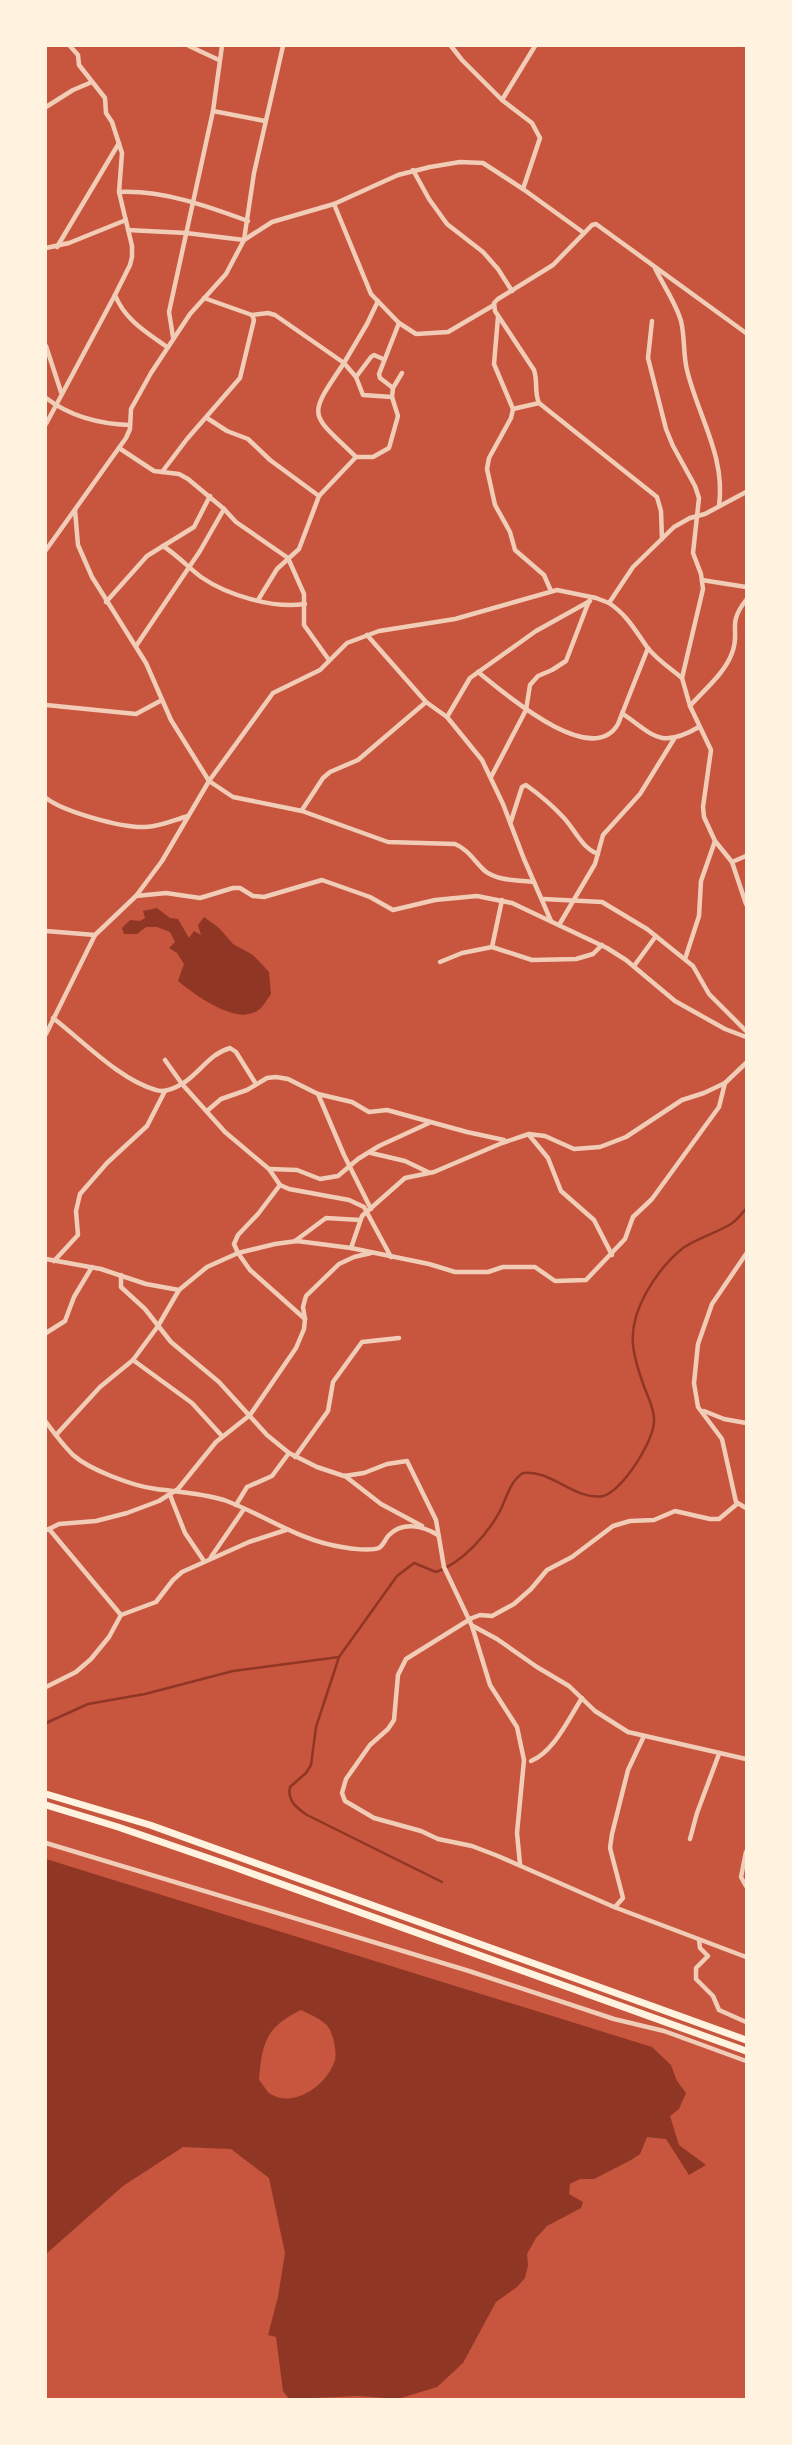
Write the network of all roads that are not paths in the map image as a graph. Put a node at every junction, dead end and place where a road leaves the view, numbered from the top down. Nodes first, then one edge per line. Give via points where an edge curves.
1 (70, 46) edge
2 (188, 46) edge
3 (222, 46) edge
4 (283, 46) edge
5 (451, 46) edge
6 (536, 46) edge
7 (220, 61) junction
8 (92, 82) junction
9 (502, 100) junction
10 (46, 107) edge
11 (213, 111) junction
12 (265, 121) junction
13 (119, 143) junction
14 (413, 170) junction
15 (523, 189) junction
16 (119, 192) junction
17 (192, 203) junction
18 (334, 204) junction
19 (126, 220) junction
20 (248, 220) junction
21 (128, 230) junction
22 (186, 233) junction
23 (584, 233) junction
24 (244, 240) junction
25 (57, 247) junction
26 (46, 248) edge
27 (654, 266) junction
28 (512, 290) junction
29 (115, 295) junction
30 (204, 298) junction
31 (378, 301) junction
32 (494, 305) junction
33 (252, 315) junction
34 (498, 316) junction
35 (652, 321) dead end
36 (398, 323) junction
37 (747, 333) edge
38 (174, 338) junction
39 (46, 345) edge
40 (167, 347) junction
41 (383, 359) junction
42 (344, 363) junction
43 (402, 373) dead end
44 (356, 377) junction
45 (393, 388) junction
46 (61, 393) junction
47 (392, 397) junction
48 (46, 398) edge
49 (539, 403) junction
50 (55, 405) junction
51 (513, 409) junction
52 (207, 418) junction
53 (46, 424) edge
54 (130, 425) junction
55 (119, 448) junction
56 (356, 457) junction
57 (162, 473) junction
58 (746, 494) edge
59 (210, 496) junction
60 (319, 496) junction
61 (719, 507) junction
62 (224, 509) junction
63 (75, 510) junction
64 (698, 516) junction
65 (662, 539) junction
66 (163, 546) junction
67 (46, 550) edge
68 (288, 558) junction
69 (190, 566) junction
70 (702, 580) junction
71 (747, 587) edge
72 (551, 591) junction
73 (596, 598) junction
74 (258, 600) junction
75 (747, 600) edge
76 (589, 601) junction
77 (106, 602) junction
78 (609, 603) junction
79 (305, 604) junction
80 (367, 635) junction
81 (136, 646) junction
82 (648, 648) junction
83 (329, 660) junction
84 (478, 672) junction
85 (682, 678) junction
86 (162, 700) junction
87 (426, 702) junction
88 (46, 705) edge
89 (690, 706) junction
90 (526, 710) junction
91 (622, 713) junction
92 (447, 717) junction
93 (699, 727) junction
94 (674, 739) junction
95 (491, 777) junction
96 (209, 781) junction
97 (46, 798) edge
98 (302, 811) junction
99 (188, 816) junction
100 (510, 823) junction
101 (715, 841) junction
102 (598, 854) junction
103 (747, 856) edge
104 (732, 862) junction
105 (534, 882) junction
106 (136, 896) junction
107 (543, 899) junction
108 (502, 900) junction
109 (572, 900) junction
110 (747, 904) edge
111 (552, 921) junction
112 (559, 925) junction
113 (46, 931) edge
114 (95, 935) junction
115 (656, 936) junction
116 (602, 945) junction
117 (492, 947) junction
118 (685, 959) junction
119 (440, 962) dead end
120 (634, 966) junction
121 (53, 1018) junction
122 (747, 1031) edge
123 (46, 1034) edge
124 (747, 1037) edge
125 (165, 1060) dead end
126 (747, 1063) edge
127 (725, 1083) junction
128 (182, 1084) junction
129 (256, 1084) junction
130 (165, 1091) junction
131 (318, 1094) junction
132 (207, 1111) junction
133 (430, 1122) junction
134 (529, 1134) junction
135 (507, 1141) junction
136 (370, 1152) junction
137 (350, 1167) junction
138 (269, 1168) junction
139 (429, 1173) junction
140 (280, 1185) junction
141 (369, 1210) junction
142 (360, 1220) junction
143 (294, 1241) junction
144 (351, 1248) junction
145 (238, 1253) junction
146 (373, 1253) junction
147 (747, 1254) edge
148 (612, 1255) junction
149 (391, 1258) junction
150 (46, 1259) edge
151 (54, 1261) junction
152 (92, 1267) junction
153 (121, 1275) junction
154 (179, 1290) junction
155 (305, 1319) junction
156 (158, 1326) junction
157 (46, 1333) edge
158 (399, 1338) dead end
159 (133, 1360) junction
160 (700, 1410) junction
161 (250, 1415) junction
162 (46, 1422) edge
163 (747, 1423) edge
164 (56, 1435) junction
165 (222, 1436) junction
166 (289, 1453) junction
167 (295, 1457) junction
168 (344, 1476) junction
169 (177, 1489) junction
170 (170, 1495) junction
171 (737, 1504) junction
172 (236, 1505) junction
173 (747, 1508) edge
174 (244, 1509) junction
175 (425, 1527) junction
176 (47, 1529) edge
177 (287, 1530) junction
178 (438, 1536) junction
179 (210, 1558) junction
180 (204, 1561) junction
181 (121, 1615) junction
182 (469, 1620) junction
183 (472, 1626) junction
184 (46, 1687) edge
185 (582, 1698) junction
186 (644, 1736) junction
187 (719, 1754) junction
188 (747, 1759) edge
189 (524, 1760) junction
190 (531, 1761) junction
191 (523, 1769) junction
192 (46, 1794) edge
193 (46, 1805) edge
194 (690, 1839) dead end
195 (46, 1843) edge
196 (747, 1852) edge
197 (520, 1864) junction
198 (747, 1886) edge
199 (614, 1907) junction
200 (699, 1940) junction
201 (747, 1956) edge
202 (747, 2022) edge
203 (747, 2040) edge
204 (747, 2050) edge
205 (747, 2062) edge

1 - 8 street
2 - 7 street
3 - 7 street
4 - 12 street
5 - 9 street
6 - 9 street
7 - 11 street
8 - 10 street
8 - 13 street via 106,102
9 - 15 street via 532,122 540,138
11 - 12 street
11 - 17 street
12 - 20 street
13 - 16 street via 123,159
13 - 25 street
14 - 15 street via 483,163
14 - 18 street
14 - 28 street via 447,224 483,252
15 - 23 street
16 - 17 street
16 - 19 street
17 - 20 street
17 - 22 street
18 - 24 street via 271,222
18 - 31 street
19 - 21 street
19 - 25 street
20 - 24 street
21 - 22 street
21 - 29 street via 130,265
22 - 24 street
22 - 38 street via 169,312
23 - 27 street via 592,225 600,226
23 - 28 street via 553,265
24 - 30 street via 226,274
25 - 26 street
27 - 37 street
27 - 61 street via 681,319 687,370 712,438
28 - 32 street
29 - 40 street via 131,321
29 - 46 street
30 - 33 street
30 - 38 street
31 - 36 street
31 - 42 street
32 - 34 street
32 - 36 street via 448,332 416,334
33 - 42 street via 275,316
33 - 52 street via 240,378
34 - 49 street via 534,370
34 - 51 street via 494,364
35 - 64 street via 648,358 666,429 699,498
36 - 41 street
38 - 40 street
39 - 46 street
40 - 54 street via 133,404
41 - 44 street via 371,357
41 - 45 street via 380,378
42 - 44 street
42 - 56 street via 321,397 317,414
43 - 45 street
44 - 47 street via 363,395
45 - 47 street
46 - 50 street
47 - 56 street via 398,416 389,448 373,457
48 - 50 street
49 - 51 street
49 - 65 street via 656,497
50 - 53 street
50 - 54 street via 90,420
51 - 72 street via 487,469 495,505 515,551 544,575
52 - 57 street
52 - 60 street via 248,439
54 - 55 street
55 - 57 street
55 - 63 street
56 - 60 street
57 - 59 street via 182,475
58 - 61 street
59 - 62 street
59 - 66 street via 194,527
60 - 68 street via 303,542
61 - 64 street
62 - 68 street
62 - 69 street
63 - 67 street
63 - 77 street via 81,555
64 - 65 street via 680,523
64 - 70 street via 694,553
65 - 78 street via 633,567
66 - 69 street
66 - 77 street via 136,566
68 - 74 street
68 - 79 street
69 - 74 street via 219,587
69 - 81 street
70 - 71 street
70 - 85 street
72 - 73 street
72 - 80 street via 455,620
73 - 76 street
73 - 78 street
74 - 79 street via 282,606
75 - 89 street via 735,617 734,650 729,660
76 - 84 street
76 - 90 street via 566,661 535,678 527,692
77 - 81 street
78 - 82 street via 629,619
79 - 83 street via 304,625
80 - 83 street via 347,643
80 - 87 street
81 - 86 street
82 - 85 street
82 - 91 street
83 - 96 street via 309,677 273,693
84 - 90 street
84 - 92 street via 464,685
85 - 89 street
86 - 88 street via 136,713
86 - 96 street
87 - 92 street
87 - 98 street via 358,760 323,778
89 - 93 street
90 - 91 street via 587,740 614,731
90 - 95 street
91 - 94 street via 651,734
92 - 95 street
93 - 94 street
93 - 101 street via 711,750 703,807
94 - 102 street via 640,794 603,835
95 - 100 street
96 - 98 street via 233,797
96 - 99 street
97 - 99 street via 71,812 137,827
98 - 105 street via 388,842 455,844 495,877
99 - 106 street
100 - 102 street via 526,785 546,799 586,847
100 - 105 street
101 - 104 street
101 - 118 street via 701,881 699,916
102 - 109 street
103 - 104 street
104 - 110 street
105 - 107 street
106 - 108 street via 166,893 200,898 240,888 264,897 322,880 393,910 477,896
106 - 114 street
107 - 109 street
107 - 111 street
108 - 111 street
108 - 117 street
109 - 112 street
109 - 115 street via 602,902
111 - 112 street
112 - 116 street
113 - 114 street
114 - 121 street
115 - 118 street
115 - 120 street
116 - 117 street via 593,954 576,959 532,960
116 - 120 street
117 - 119 street
118 - 122 street via 719,1005
120 - 124 street via 676,1001
121 - 123 street
121 - 130 street via 124,1074
125 - 128 street
126 - 127 street
127 - 134 street via 682,1100 626,1137 600,1147 574,1149
127 - 148 street via 719,1107 652,1199 633,1217
128 - 129 street via 215,1054 230,1048
128 - 130 street
128 - 132 street
129 - 131 street via 276,1077
129 - 132 street via 221,1099
130 - 151 street via 147,1126 86,1184 76,1203 78,1235
131 - 133 street via 352,1102 369,1112 387,1110
131 - 137 street
132 - 138 street
133 - 135 street
133 - 136 street
134 - 135 street
134 - 148 street via 548,1158 561,1191 594,1220
135 - 139 street
136 - 137 street
136 - 139 street via 405,1160
137 - 138 street via 338,1176 320,1179 297,1170
137 - 141 street
138 - 140 street
139 - 141 street via 405,1178
140 - 141 street via 356,1202
140 - 145 street via 235,1239
141 - 142 street
141 - 149 street
142 - 143 street via 326,1218
142 - 144 street
143 - 144 street
143 - 145 street
144 - 146 street
145 - 154 street via 207,1267
145 - 155 street via 250,1270
146 - 149 street
146 - 155 street via 339,1264 312,1289 303,1302
147 - 160 street via 714,1300 698,1344 694,1383
148 - 149 street via 586,1280 560,1282 535,1267 455,1272
150 - 151 street
151 - 152 street
152 - 153 street
152 - 157 street via 65,1321
153 - 154 street
153 - 156 street via 121,1287
154 - 156 street
155 - 161 street via 296,1348
156 - 159 street
156 - 161 street
158 - 167 street via 367,1340 356,1349 333,1382 328,1412
159 - 164 street via 100,1387
159 - 165 street via 197,1408
160 - 163 street
160 - 171 street via 722,1439
161 - 165 street
161 - 166 street
162 - 164 street
164 - 169 street via 82,1462 127,1482
165 - 169 street
166 - 167 street
166 - 172 street via 272,1476 247,1487
167 - 168 street
168 - 175 street via 381,1504
168 - 178 street via 407,1461 436,1520
169 - 170 street
169 - 172 street
170 - 176 street via 127,1513
170 - 180 street via 185,1533
171 - 173 street
171 - 182 street via 719,1519 675,1511 654,1520 613,1526 547,1570 514,1604 492,1616
172 - 174 street
174 - 177 street
174 - 179 street
175 - 177 street via 397,1530 375,1548 341,1547
175 - 178 street
176 - 181 street
177 - 179 street
178 - 182 street via 444,1567
179 - 180 street
180 - 181 street via 177,1575 156,1602
181 - 184 street via 91,1659
182 - 183 street
182 - 197 street via 402,1664 394,1720 346,1779 343,1798 374,1818
183 - 185 street
183 - 189 street via 490,1685 517,1727
185 - 186 street via 628,1732
185 - 190 street via 545,1752
186 - 187 street
186 - 199 street via 628,1770 612,1833 610,1848 623,1898
187 - 188 street
187 - 194 street
189 - 190 street
189 - 191 street
190 - 191 street
191 - 197 street via 517,1833
192 - 203 highway via 162,1829
193 - 204 highway
195 - 205 street via 664,2031
196 - 198 street via 741,1877
197 - 199 street
199 - 200 street
200 - 201 street
200 - 202 street via 708,1956 695,1970 696,1979 713,1996 719,2010

